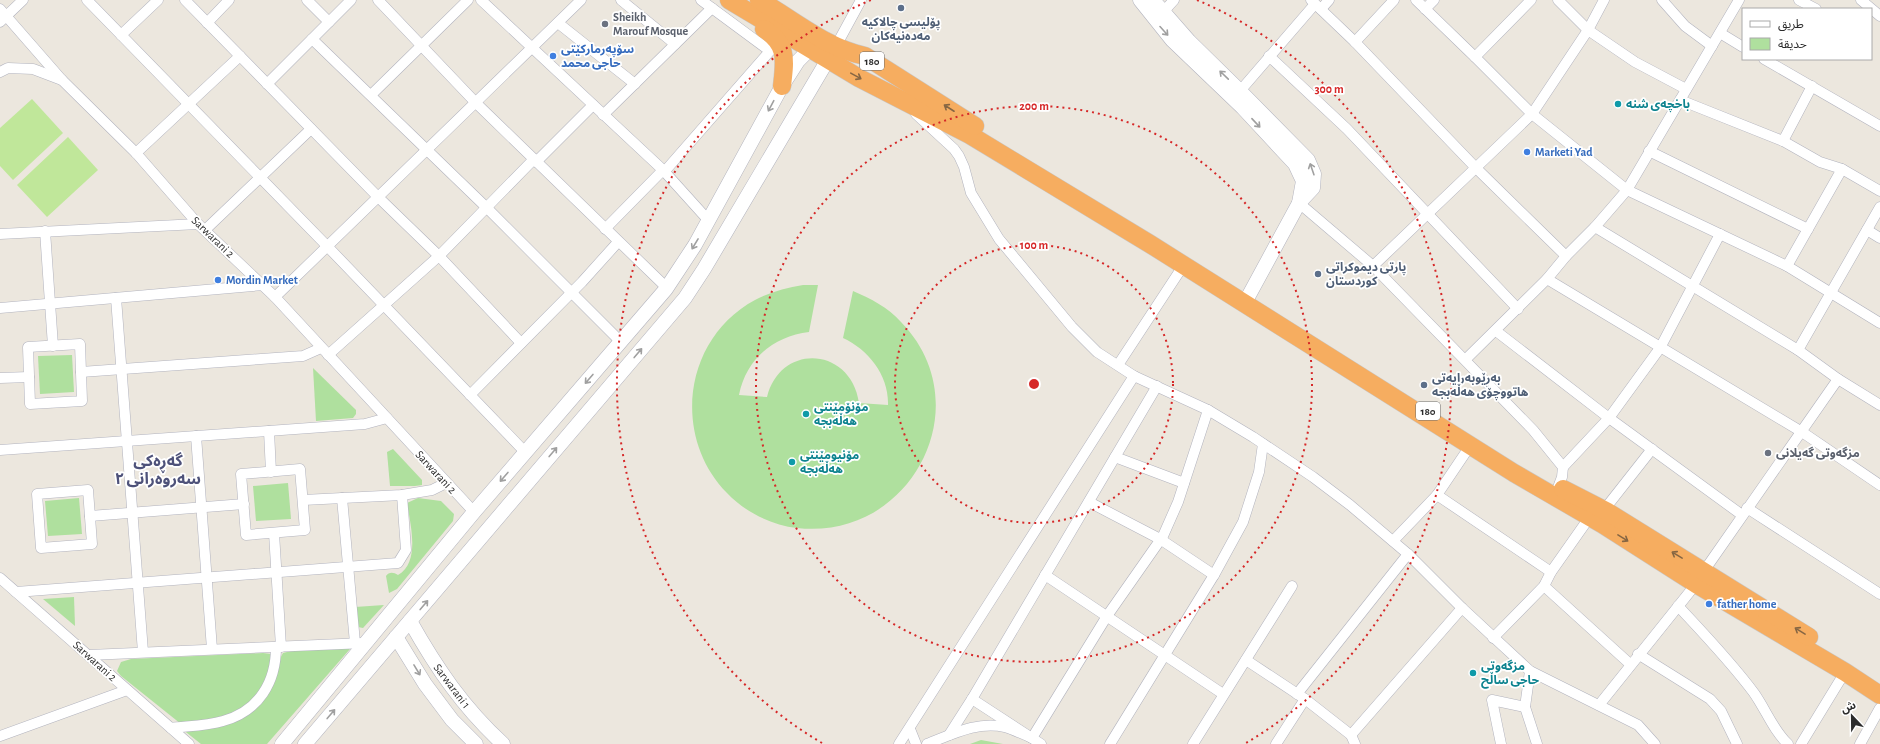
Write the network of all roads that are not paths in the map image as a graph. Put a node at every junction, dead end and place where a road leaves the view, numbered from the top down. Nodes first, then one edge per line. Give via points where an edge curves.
1 (23, 0) edge
2 (87, 0) edge
3 (158, 0) edge
4 (185, 0) edge
5 (229, 0) edge
6 (307, 0) edge
7 (351, 0) edge
8 (378, 0) edge
9 (468, 0) edge
10 (481, 0) edge
11 (580, 0) edge
12 (622, 0) edge
13 (701, 0) edge
14 (728, 0) edge
15 (759, 0) edge
16 (861, 0) edge
17 (1140, 0) edge
18 (1153, 0) edge
19 (1174, 0) edge
20 (1329, 0) edge
21 (1394, 0) edge
22 (1416, 0) edge
23 (1434, 0) edge
24 (1531, 0) edge
25 (1558, 0) edge
26 (1604, 0) edge
27 (1662, 0) edge
28 (1739, 0) edge
29 (1799, 0) edge
30 (717, 4) edge
31 (1315, 4) edge
32 (1814, 8) edge
33 (1425, 9) junction
34 (1163, 12) junction
35 (2, 16) edge
36 (329, 22) junction
37 (207, 23) junction
38 (558, 23) junction
39 (1588, 30) junction
40 (1720, 33) junction
41 (121, 35) junction
42 (312, 39) junction
43 (1355, 42) junction
44 (675, 44) junction
45 (422, 46) junction
46 (1712, 46) junction
47 (1742, 46) edge
48 (834, 48) junction
49 (532, 49) junction
50 (810, 49) junction
51 (240, 56) junction
52 (1269, 56) junction
53 (1475, 57) junction
54 (1766, 60) edge
55 (0, 72) edge
56 (62, 80) junction
57 (267, 84) junction
58 (634, 84) junction
59 (782, 86) junction
60 (1812, 86) junction
61 (1686, 89) junction
62 (1240, 90) junction
63 (371, 94) junction
64 (899, 97) junction
65 (1680, 100) junction
66 (476, 103) junction
67 (189, 105) junction
68 (593, 105) junction
69 (1532, 114) junction
70 (603, 115) junction
71 (1880, 126) edge
72 (311, 129) junction
73 (1783, 141) junction
74 (427, 150) junction
75 (1649, 152) junction
76 (136, 153) junction
77 (535, 160) junction
78 (1476, 168) junction
79 (1842, 169) junction
80 (664, 170) junction
81 (260, 178) junction
82 (1627, 190) junction
83 (1880, 191) edge
84 (378, 197) junction
85 (1300, 203) junction
86 (1880, 207) edge
87 (487, 208) junction
88 (1428, 214) junction
89 (709, 221) junction
90 (202, 227) junction
91 (1595, 227) junction
92 (605, 229) junction
93 (1808, 229) junction
94 (1867, 230) junction
95 (45, 231) junction
96 (0, 234) edge
97 (1720, 234) junction
98 (1880, 238) edge
99 (618, 242) junction
100 (328, 246) junction
101 (439, 256) junction
102 (1566, 256) junction
103 (1178, 260) junction
104 (1373, 266) junction
105 (1787, 266) junction
106 (1547, 279) junction
107 (263, 285) junction
108 (1692, 286) junction
109 (667, 288) junction
110 (571, 292) junction
111 (1832, 293) junction
112 (275, 297) junction
113 (116, 298) junction
114 (1245, 300) junction
115 (50, 304) junction
116 (384, 304) junction
117 (0, 308) edge
118 (1518, 309) junction
119 (1880, 323) edge
120 (1496, 331) junction
121 (621, 342) junction
122 (521, 343) junction
123 (53, 346) junction
124 (1660, 348) junction
125 (1798, 350) junction
126 (325, 351) junction
127 (1466, 359) junction
128 (601, 365) junction
129 (1118, 365) junction
130 (121, 369) junction
131 (81, 372) junction
132 (1134, 376) junction
133 (29, 377) junction
134 (0, 378) edge
135 (616, 379) junction
136 (1838, 379) junction
137 (1157, 386) junction
138 (470, 395) junction
139 (1880, 406) edge
140 (1208, 410) junction
141 (387, 418) junction
142 (1609, 418) junction
143 (269, 431) junction
144 (1802, 432) junction
145 (196, 436) junction
146 (127, 441) junction
147 (1263, 444) junction
148 (1470, 446) junction
149 (1652, 449) junction
150 (0, 450) edge
151 (525, 452) junction
152 (1115, 457) junction
153 (1563, 467) junction
154 (271, 472) junction
155 (446, 483) junction
156 (1184, 483) junction
157 (1880, 485) edge
158 (1557, 492) junction
159 (1437, 494) junction
160 (402, 495) junction
161 (342, 498) junction
162 (303, 500) junction
163 (1089, 502) junction
164 (244, 504) junction
165 (201, 507) junction
166 (474, 512) junction
167 (1744, 512) junction
168 (132, 513) junction
169 (1597, 514) junction
170 (90, 516) junction
171 (274, 533) junction
172 (1160, 539) junction
173 (1393, 541) junction
174 (1408, 554) junction
175 (348, 566) junction
176 (276, 572) junction
177 (1552, 572) junction
178 (1045, 575) junction
179 (1214, 575) junction
180 (206, 577) junction
181 (1700, 577) junction
182 (0, 578) edge
183 (137, 582) junction
184 (1292, 586) dead end
185 (1544, 586) junction
186 (16, 592) junction
187 (1880, 594) edge
188 (1678, 606) junction
189 (1462, 608) junction
190 (1107, 616) junction
191 (410, 621) junction
192 (396, 637) junction
193 (1493, 638) junction
194 (360, 643) junction
195 (279, 647) junction
196 (212, 649) junction
197 (143, 652) junction
198 (1638, 654) junction
199 (89, 655) junction
200 (1165, 655) junction
201 (1246, 660) junction
202 (1630, 664) junction
203 (1530, 671) junction
204 (1846, 672) junction
205 (1880, 682) edge
206 (128, 690) junction
207 (1223, 694) junction
208 (1880, 695) edge
209 (1301, 696) junction
210 (972, 699) junction
211 (1599, 705) junction
212 (1525, 707) junction
213 (1880, 708) edge
214 (171, 728) junction
215 (910, 729) junction
216 (0, 736) edge
217 (1032, 738) junction
218 (1353, 739) edge
219 (946, 740) edge
220 (189, 744) edge
221 (282, 744) edge
222 (306, 744) edge
223 (476, 744) edge
224 (503, 744) edge
225 (899, 744) edge
226 (916, 744) edge
227 (927, 744) edge
228 (1041, 744) edge
229 (1110, 744) edge
230 (1193, 744) edge
231 (1276, 744) edge
232 (1501, 744) edge
233 (1537, 744) edge
234 (1655, 744) edge
235 (1737, 744) edge
236 (1788, 744) edge
237 (1801, 744) edge
238 (1860, 744) edge

1 - 35 street
2 - 41 street
3 - 41 street
4 - 37 street
5 - 37 street
6 - 36 street
7 - 36 street
8 - 45 street
9 - 45 street
10 - 49 street
11 - 38 street
12 - 44 street
13 - 30 street
14 - 50 highway, 180
15 - 48 highway, 180
16 - 48 street
17 -> 85 main road via 1172,40 1242,107 1295,164 1303,181
18 - 34 main road
19 - 34 street
20 - 31 street
21 - 43 street
22 - 33 street
23 - 33 street
24 - 53 street
25 - 39 street
26 - 39 street
27 - 46 street via 1685,26
28 - 40 street
29 - 32 street
30 - 44 street
30 - 59 highway via 777,40 784,58
30 - 80 street via 770,51
31 - 43 street
31 - 52 street
33 - 53 street
62 -> 34 main road
35 - 56 street
36 - 42 street
37 - 51 street
38 - 49 street
38 - 58 street
39 - 61 street via 1635,62
39 - 69 street
40 - 46 street
40 - 47 street
41 - 67 street
42 - 57 street
42 - 63 street
43 - 78 street
44 - 58 street
45 - 63 street
45 - 66 street
46 - 61 street
48 - 50 highway, 180
48 -> 64 highway, 180 via 859,78
103 -> 48 highway, 180 via 865,56
135 -> 48 main road via 688,292
49 - 66 street
49 - 68 street
50 - 59 main road via 798,61
51 - 57 street
51 - 67 street
52 - 62 street
52 - 88 street via 1347,129
53 - 69 street
54 - 60 street
55 - 56 street, Sarwarani 2 via 8,68 33,69
56 - 76 street, Sarwarani 2
57 - 72 street
58 - 70 street
59 -> 89 main road
60 - 71 street
60 - 73 street
61 - 65 street
85 -> 62 main road via 1312,188 1314,174 1308,160
63 - 74 street
64 - 103 highway, 180 via 970,134
64 - 129 street via 954,149 964,167 971,192 984,216 1019,265 1084,340
65 - 73 street
65 - 75 street
66 - 74 street
66 - 77 street
67 - 76 street
67 - 81 street
68 - 70 street
68 - 77 street
69 - 78 street
69 - 82 street
70 - 80 street
72 - 81 street
72 - 84 street
73 - 79 street via 1820,162
74 - 84 street
74 - 87 street
75 - 82 street
75 - 93 street
76 - 90 street, Sarwarani 2
77 - 87 street
77 - 92 street
78 - 88 street
78 - 102 street
79 - 83 street
79 - 93 street
80 - 89 street
80 - 92 street
81 - 90 street
81 - 100 street
82 - 91 street
82 - 97 street
84 - 100 street
84 - 101 street
85 - 104 street
85 - 114 main road
86 - 94 street
87 - 101 street
87 - 110 street
88 - 104 street
88 - 118 street
89 -> 109 main road
90 - 95 street
90 - 107 street, Sarwarani 2
91 - 102 street
91 - 108 street
92 - 99 street
93 - 105 street
94 - 98 street
94 - 111 street
95 - 96 street
95 - 115 street
97 - 105 street
97 - 108 street
99 - 109 street
99 - 110 street
100 - 112 street
100 - 116 street
101 - 116 street
101 - 122 street
102 - 106 street
103 - 114 highway, 180
103 - 129 street
104 - 127 street
105 - 111 street
106 - 118 street
106 - 124 street
107 - 112 street, Sarwarani 2
107 - 113 street
108 - 124 street
108 - 125 street
109 - 121 main road
110 - 121 street
110 - 122 street
111 - 119 street
111 - 125 street
112 - 126 street, Sarwarani 2
113 - 115 street
113 - 130 street
114 - 148 highway, 180
114 - 158 highway, 180 via 1520,466
115 - 117 street
115 - 123 street
116 - 126 street
116 - 138 street
118 - 120 street
120 - 127 street
120 - 142 street
121 - 128 main road
122 - 138 street
123 - 131 street via 80,344
123 - 133 street via 28,347
124 - 142 street
124 - 144 street
125 - 136 street
126 - 130 street via 303,356
126 - 141 street, Sarwarani 2
127 - 153 street via 1533,430
128 - 135 main road
128 -> 151 main road
129 - 132 street
130 - 131 street
130 - 146 street
131 - 133 street via 82,402 30,404
132 - 137 street
132 - 215 street
133 - 134 street
191 -> 135 main road
136 - 139 street
136 - 144 street
137 - 140 street
137 - 152 street
138 - 151 street
140 - 147 street
140 - 156 street
141 - 143 street via 365,424
141 - 155 street, Sarwarani 2
142 - 149 street
142 - 153 street
143 - 145 street
143 - 154 street
144 - 157 street
144 - 167 street
145 - 146 street
145 - 165 street
146 - 150 street
146 - 168 street
147 - 173 street via 1350,505
147 - 179 street via 1259,472 1243,522
148 - 158 highway, 180
148 - 159 street
149 - 167 street
149 - 169 street
151 -> 166 main road
152 - 156 street
152 - 163 street
153 - 158 street
154 - 162 street via 300,469
154 - 164 street via 241,474
155 - 160 street via 432,490
155 - 166 street, Sarwarani 2
156 - 172 street
158 - 169 highway, 180
159 - 173 street
159 - 177 street
160 - 161 street
160 - 175 street via 406,550 398,563
161 - 162 street
161 - 175 street
162 - 171 street via 305,530
163 - 172 street
163 - 178 street
164 - 165 street
164 - 171 street via 246,535
165 - 168 street
165 - 180 street
166 - 194 main road
167 - 181 street
167 - 187 street
168 - 170 street
168 - 183 street
169 - 177 street
169 - 181 highway, 180
170 - 170 street via 92,544 41,548 37,494 88,490
171 - 176 street
172 - 179 street
172 - 190 street
173 - 174 street
174 - 189 street
174 - 209 street
175 - 176 street
175 - 194 street
176 - 180 street
176 - 195 street
177 - 185 street
178 - 190 street
178 - 210 street
179 - 200 street
180 - 183 street
180 - 196 street
181 - 188 street
181 - 204 highway, 180
205 -> 181 highway, 180
182 - 186 street, Sarwarani 2
183 - 186 street
183 - 197 street
184 - 201 street
185 - 193 street
185 - 202 street
186 - 199 street, Sarwarani 2
188 - 198 street
188 - 236 street via 1735,669 1755,695 1781,738
189 - 193 street
189 - 218 street
190 - 200 street
190 - 217 street
191 - 192 main road
191 - 224 main road, Sarwarani 1 via 452,689
222 -> 192 main road
192 -> 223 main road via 425,684 452,720
193 - 203 street
194 - 195 street
194 - 221 main road
195 - 196 street
195 - 214 street via 274,673 260,698 253,705 224,721
196 - 197 street
197 - 199 street
198 - 202 street
198 - 235 street via 1710,699 1721,711
199 - 206 street, Sarwarani 2
200 - 207 street
200 - 229 street
201 - 207 street
201 - 209 street
202 - 211 street
203 - 211 street
203 - 212 street
204 - 208 highway, 180
204 - 237 street
206 - 214 street, Sarwarani 2
206 - 216 street
207 - 230 street
209 - 218 street
209 - 231 street
210 - 217 street
210 - 219 street
211 - 234 street via 1638,725
212 - 232 street via 1492,700
212 - 233 street
213 - 238 street
214 - 220 street, Sarwarani 2
215 - 225 street
215 - 226 street
217 - 219 street via 1006,728 985,725 969,727
217 - 228 street
219 - 227 street

